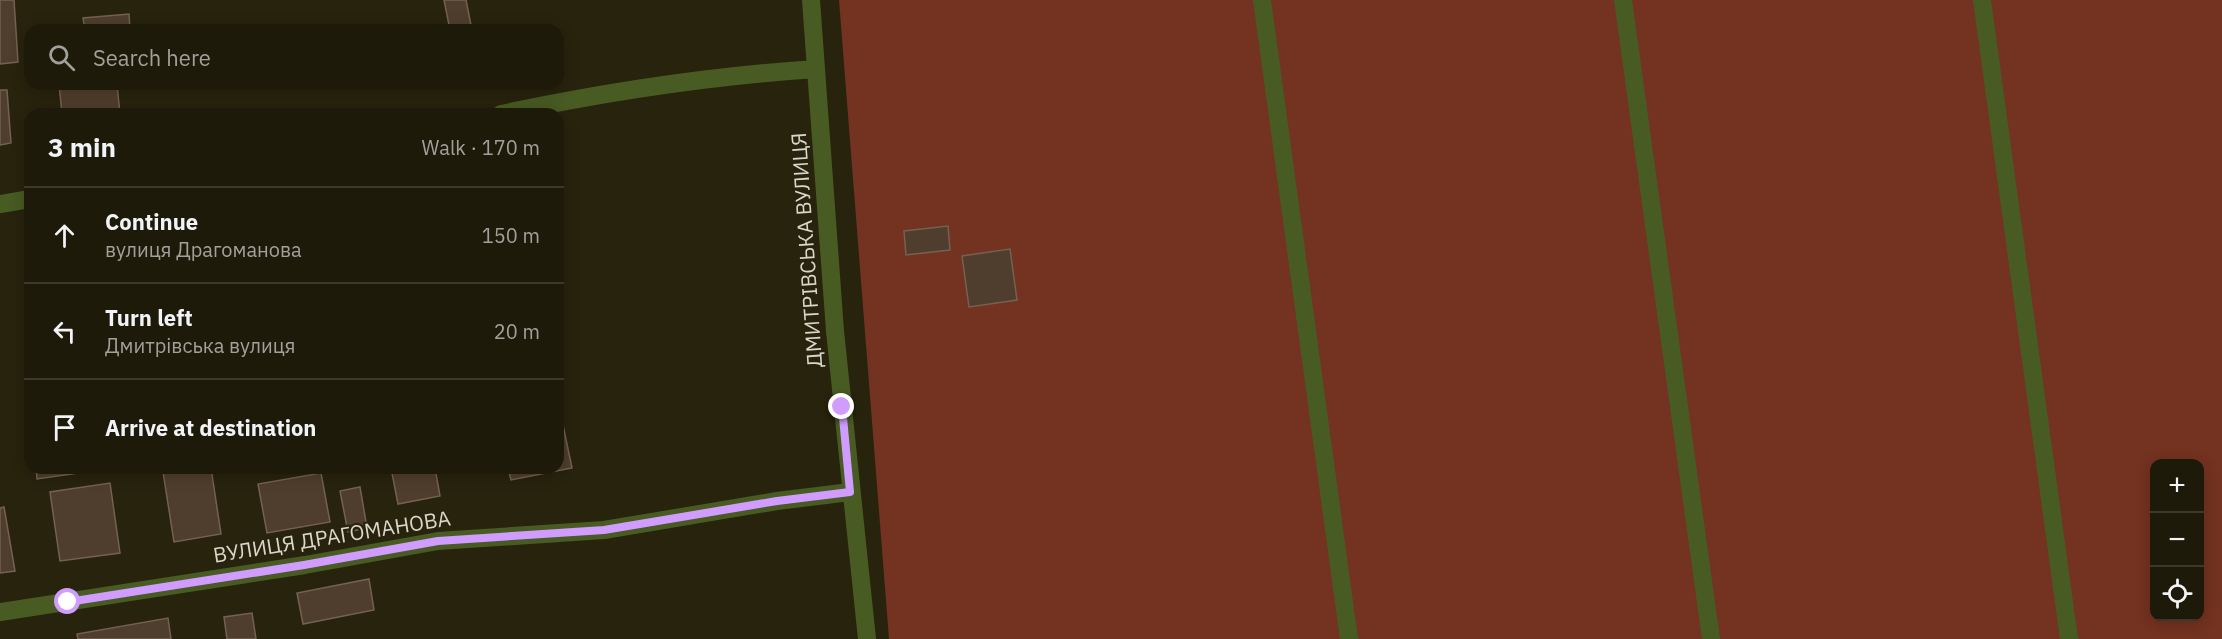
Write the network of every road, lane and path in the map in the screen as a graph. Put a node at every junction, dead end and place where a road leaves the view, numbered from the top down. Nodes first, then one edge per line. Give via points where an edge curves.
1 (811, 0) edge
2 (1262, 0) edge
3 (1623, 0) edge
4 (1982, 0) edge
5 (816, 69) junction
6 (532, 108) edge
7 (24, 200) edge
8 (0, 204) edge
9 (850, 492) junction
10 (0, 612) edge
11 (867, 639) edge
12 (1349, 639) edge
13 (1711, 639) edge
14 (2069, 639) edge

1 - 5 street, ДМИТРІВСЬКА ВУЛИЦЯ
2 - 12 street
3 - 13 street
4 - 14 street
5 - 6 street via 641,87
5 - 9 street, ДМИТРІВСЬКА ВУЛИЦЯ
7 - 8 street
9 - 10 street, ВУЛИЦЯ ДРАГОМАНОВА via 604,530 438,541
9 - 11 street, ДМИТРІВСЬКА ВУЛИЦЯ

